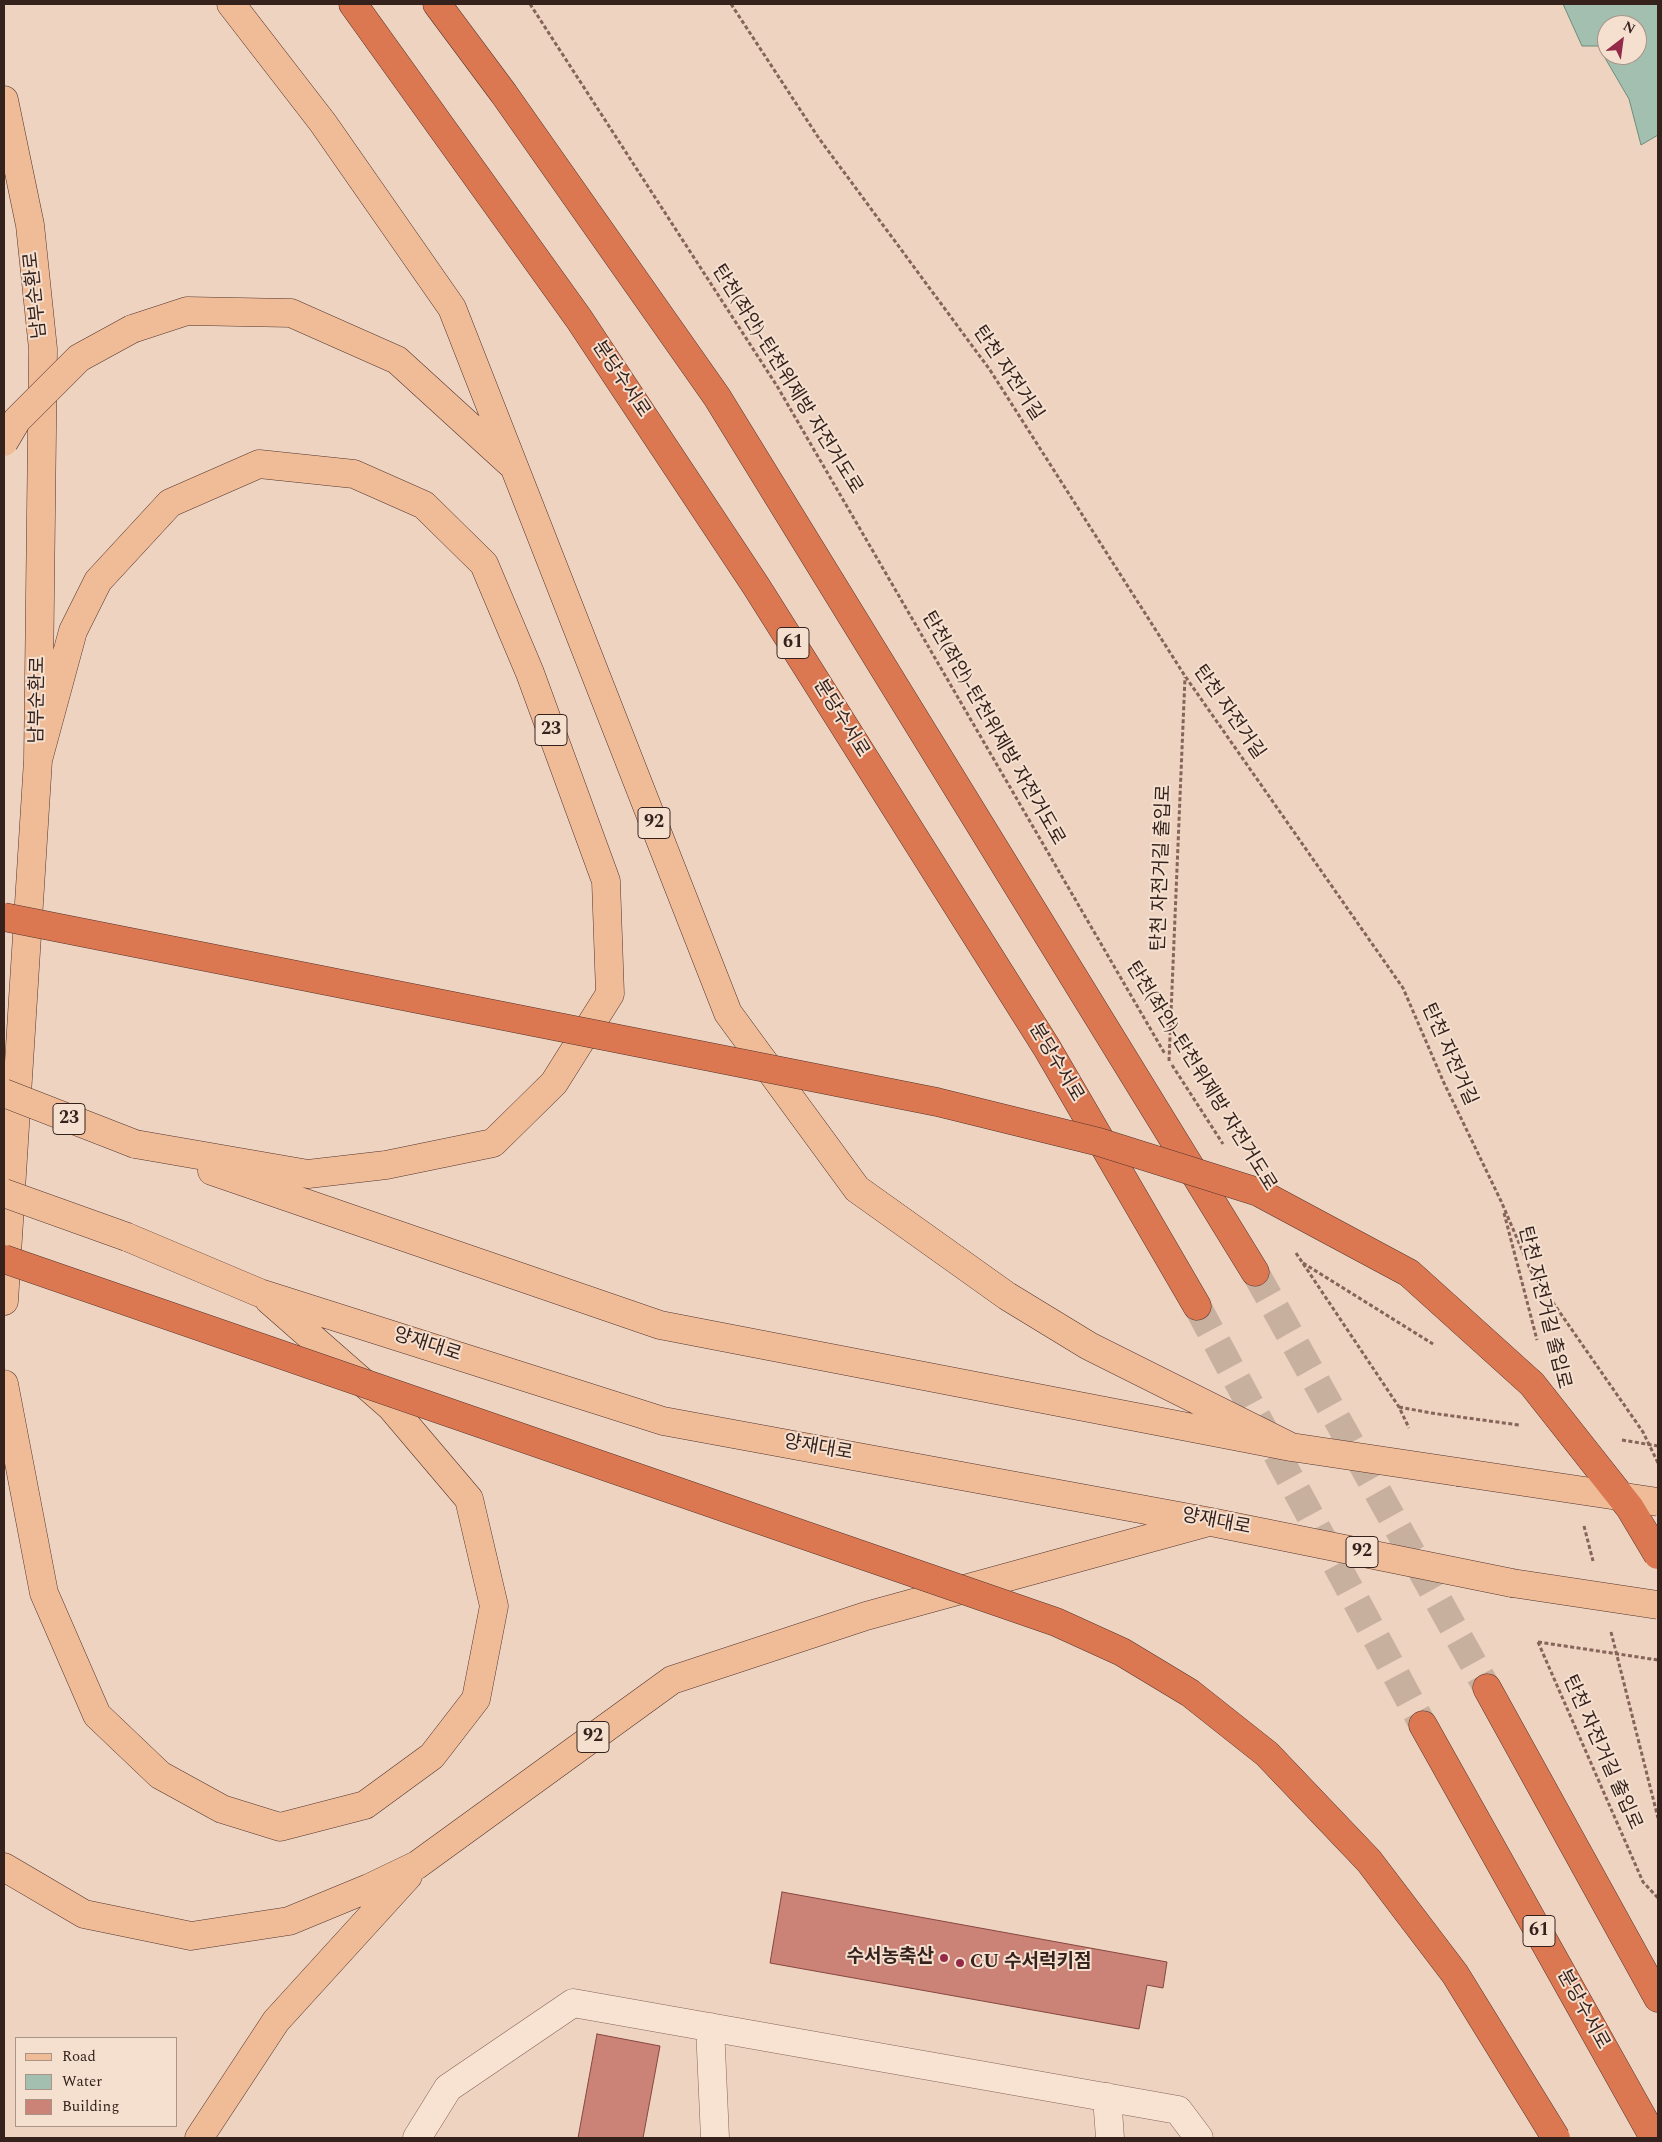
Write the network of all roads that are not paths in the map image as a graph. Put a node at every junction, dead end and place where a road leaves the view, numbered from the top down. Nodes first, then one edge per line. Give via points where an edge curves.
1 (231, 4) edge
2 (352, 4) edge
3 (437, 4) edge
4 (4, 100) edge
5 (4, 442) edge
6 (516, 468) junction
7 (38, 760) junction
8 (4, 916) edge
9 (4, 1093) edge
10 (135, 1144) junction
11 (4, 1193) edge
12 (4, 1259) edge
13 (1255, 1272) tunnel mouth
14 (260, 1293) junction
15 (4, 1301) edge
16 (1197, 1306) tunnel mouth
17 (4, 1384) edge
18 (1291, 1447) junction
19 (1658, 1502) edge
20 (1211, 1522) junction
21 (1658, 1555) edge
22 (1658, 1605) edge
23 (1488, 1688) tunnel mouth
24 (1423, 1725) tunnel mouth
25 (417, 1865) junction
26 (4, 1867) edge
27 (1658, 1998) edge
28 (710, 2027) junction
29 (1107, 2097) junction
30 (199, 2138) edge
31 (417, 2138) edge
32 (715, 2138) edge
33 (1110, 2138) edge
34 (1199, 2138) edge
35 (1556, 2138) edge
36 (1654, 2138) edge

1 - 6 main road, 92 via 323,123 452,308
2 - 16 highway, 분당수서로 / 61 via 579,319 756,586 1047,1048
3 - 13 highway via 717,397
4 - 7 main road, 남부순환로 via 30,225 43,349
5 - 6 main road, bridge via 17,420 79,358 132,329 188,311 291,313 397,360
6 - 18 main road, 92 via 728,1013 857,1189 1007,1296 1064,1331 1112,1359
7 - 10 main road, 23 via 73,631 98,581 170,503 259,464 354,474 424,505 484,564 530,673 606,881 610,994 554,1083 493,1143 386,1165 308,1174
7 - 15 main road, 남부순환로 / 23
8 - 21 highway, bridge via 937,1102 1098,1142 1258,1192 1409,1273 1525,1378 1630,1508
9 - 10 main road, 23, bridge
10 - 18 main road via 660,1325
11 - 14 main road, 양재대로, bridge via 128,1238
12 - 35 highway, bridge via 1056,1622 1122,1652 1190,1693 1268,1754 1369,1861 1455,1974
14 - 17 main road via 392,1407 469,1499 494,1606 476,1699 432,1756 365,1805 280,1827 222,1810 160,1775 96,1715 44,1593
14 - 20 main road, 양재대로 via 663,1421
18 - 19 main road, 92, bridge
20 - 22 main road, 양재대로 / 92, bridge via 1512,1583
20 - 25 main road, 92 via 866,1616 672,1680
23 - 27 highway
24 - 36 highway, 분당수서로 / 61
25 - 26 main road, 92 via 289,1921 192,1936 84,1914
25 - 30 main road via 276,2021
28 - 29 street
28 - 31 street via 573,2003 448,2088
28 - 32 street
29 - 33 street
29 - 34 street via 1178,2110

